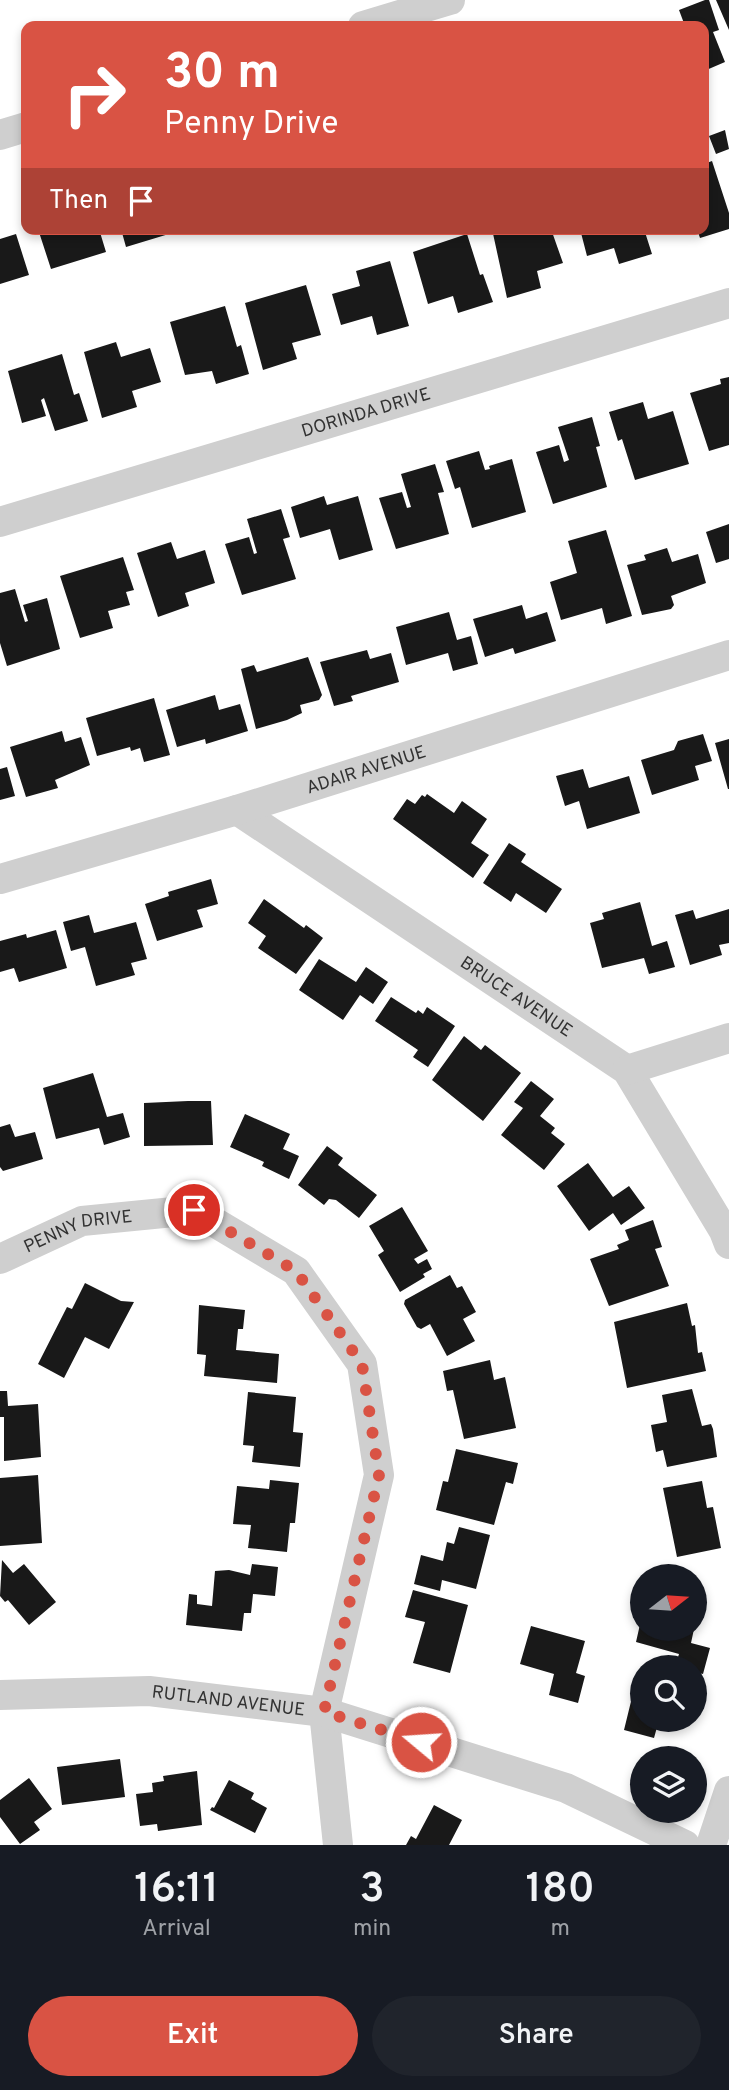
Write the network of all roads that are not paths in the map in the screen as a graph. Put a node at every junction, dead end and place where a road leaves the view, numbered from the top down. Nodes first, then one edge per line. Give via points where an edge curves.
1 (450, 0) edge
2 (379, 21) edge
3 (21, 129) edge
4 (0, 135) edge
5 (729, 303) edge
6 (0, 522) edge
7 (729, 655) edge
8 (237, 810) junction
9 (0, 879) edge
10 (729, 1038) edge
11 (628, 1070) junction
12 (729, 1244) edge
13 (0, 1259) edge
14 (0, 1695) edge
15 (324, 1712) junction
16 (729, 1791) edge
17 (338, 1845) edge
18 (685, 1845) edge
19 (710, 1845) edge

1 - 2 street
3 - 4 street
5 - 6 street, DORINDA DRIVE
7 - 8 street, ADAIR AVENUE
8 - 9 street, ADAIR AVENUE
8 - 11 street, BRUCE AVENUE
10 - 11 street
11 - 12 street, BRUCE AVENUE
13 - 15 street, PENNY DRIVE via 82,1221 194,1210 296,1271 362,1364 379,1475
14 - 15 street, RUTLAND AVENUE via 149,1691
15 - 17 street, PENNY DRIVE
15 - 18 street, RUTLAND AVENUE via 566,1788
16 - 19 street

